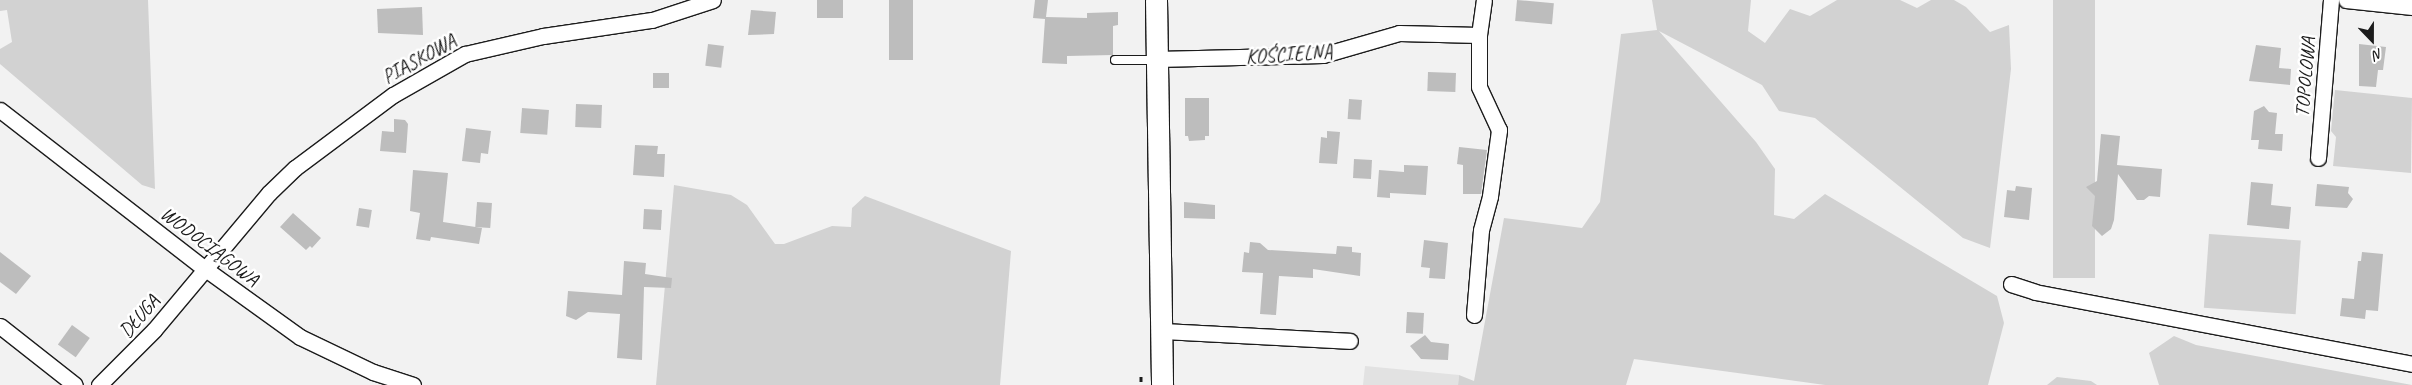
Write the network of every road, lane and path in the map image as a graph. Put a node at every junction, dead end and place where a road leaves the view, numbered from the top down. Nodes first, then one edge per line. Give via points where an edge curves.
1 (713, 0) edge
2 (1156, 0) edge
3 (1484, 0) edge
4 (2331, 0) edge
5 (2346, 0) edge
6 (2412, 6) edge
7 (1478, 35) junction
8 (1115, 60) dead end
9 (1156, 60) junction
10 (0, 110) edge
11 (2318, 158) dead end
12 (204, 268) junction
13 (2011, 284) dead end
14 (1474, 315) dead end
15 (0, 326) edge
16 (1161, 332) junction
17 (1350, 341) dead end
18 (2412, 364) edge
19 (75, 385) edge
20 (99, 385) edge
21 (413, 385) edge
22 (1162, 385) edge

1 - 12 street, PIASKOWA via 652,20 543,36 465,54 393,95 295,168 243,221
2 - 9 street
3 - 7 street
4 - 11 street, TOPOLOWA
5 - 6 street
7 - 9 street, KOŚCIELNA via 1399,33 1323,55
7 - 14 street via 1479,87 1499,130 1490,196 1481,230
8 - 9 lane
9 - 16 street
10 - 12 street, WODOCIĄGOWA
12 - 20 street, DŁUGA via 154,330 119,369
12 - 21 street, WODOCIĄGOWA via 300,338 373,372
13 - 18 street via 2035,292
15 - 19 street
16 - 17 street
16 - 22 street

